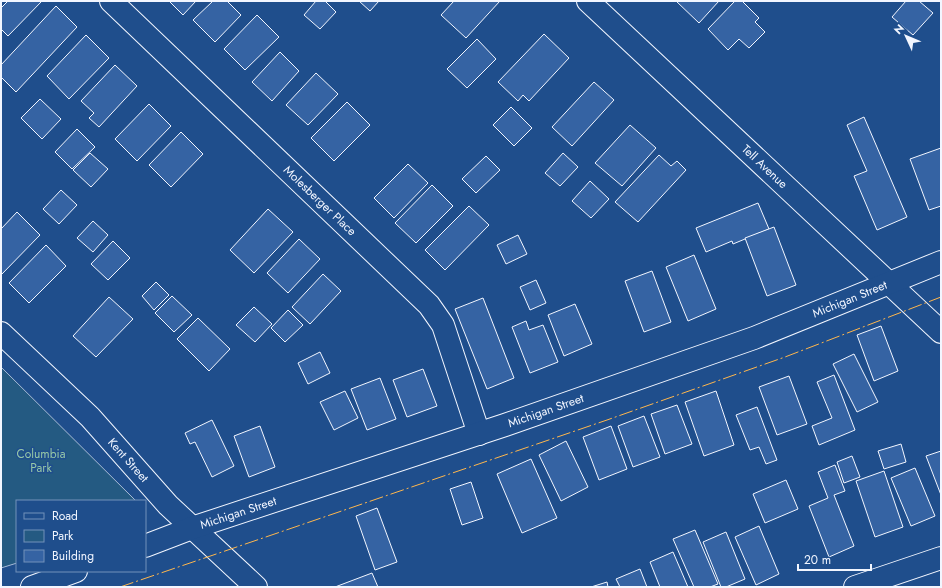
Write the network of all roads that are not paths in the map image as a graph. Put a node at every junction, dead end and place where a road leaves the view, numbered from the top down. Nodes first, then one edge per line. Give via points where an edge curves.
1 (111, 1) edge
2 (588, 1) edge
3 (941, 262) edge
4 (889, 283) junction
5 (941, 332) edge
6 (1, 333) edge
7 (479, 434) junction
8 (192, 528) junction
9 (146, 546) edge
10 (941, 558) edge
11 (73, 572) edge
12 (32, 587) edge
13 (256, 587) edge
14 (855, 587) edge

1 - 7 street, Molesberger Place via 429,305 443,325
2 - 4 street, Tell Avenue
3 - 4 street, Michigan Street
4 - 5 street, Tell Avenue
4 - 7 street, Michigan Street via 754,338
6 - 8 street, Kent Street via 90,417 168,505
7 - 8 street, Michigan Street
8 - 9 street, Michigan Street
8 - 13 street, Kent Street
10 - 14 street
11 - 12 street

